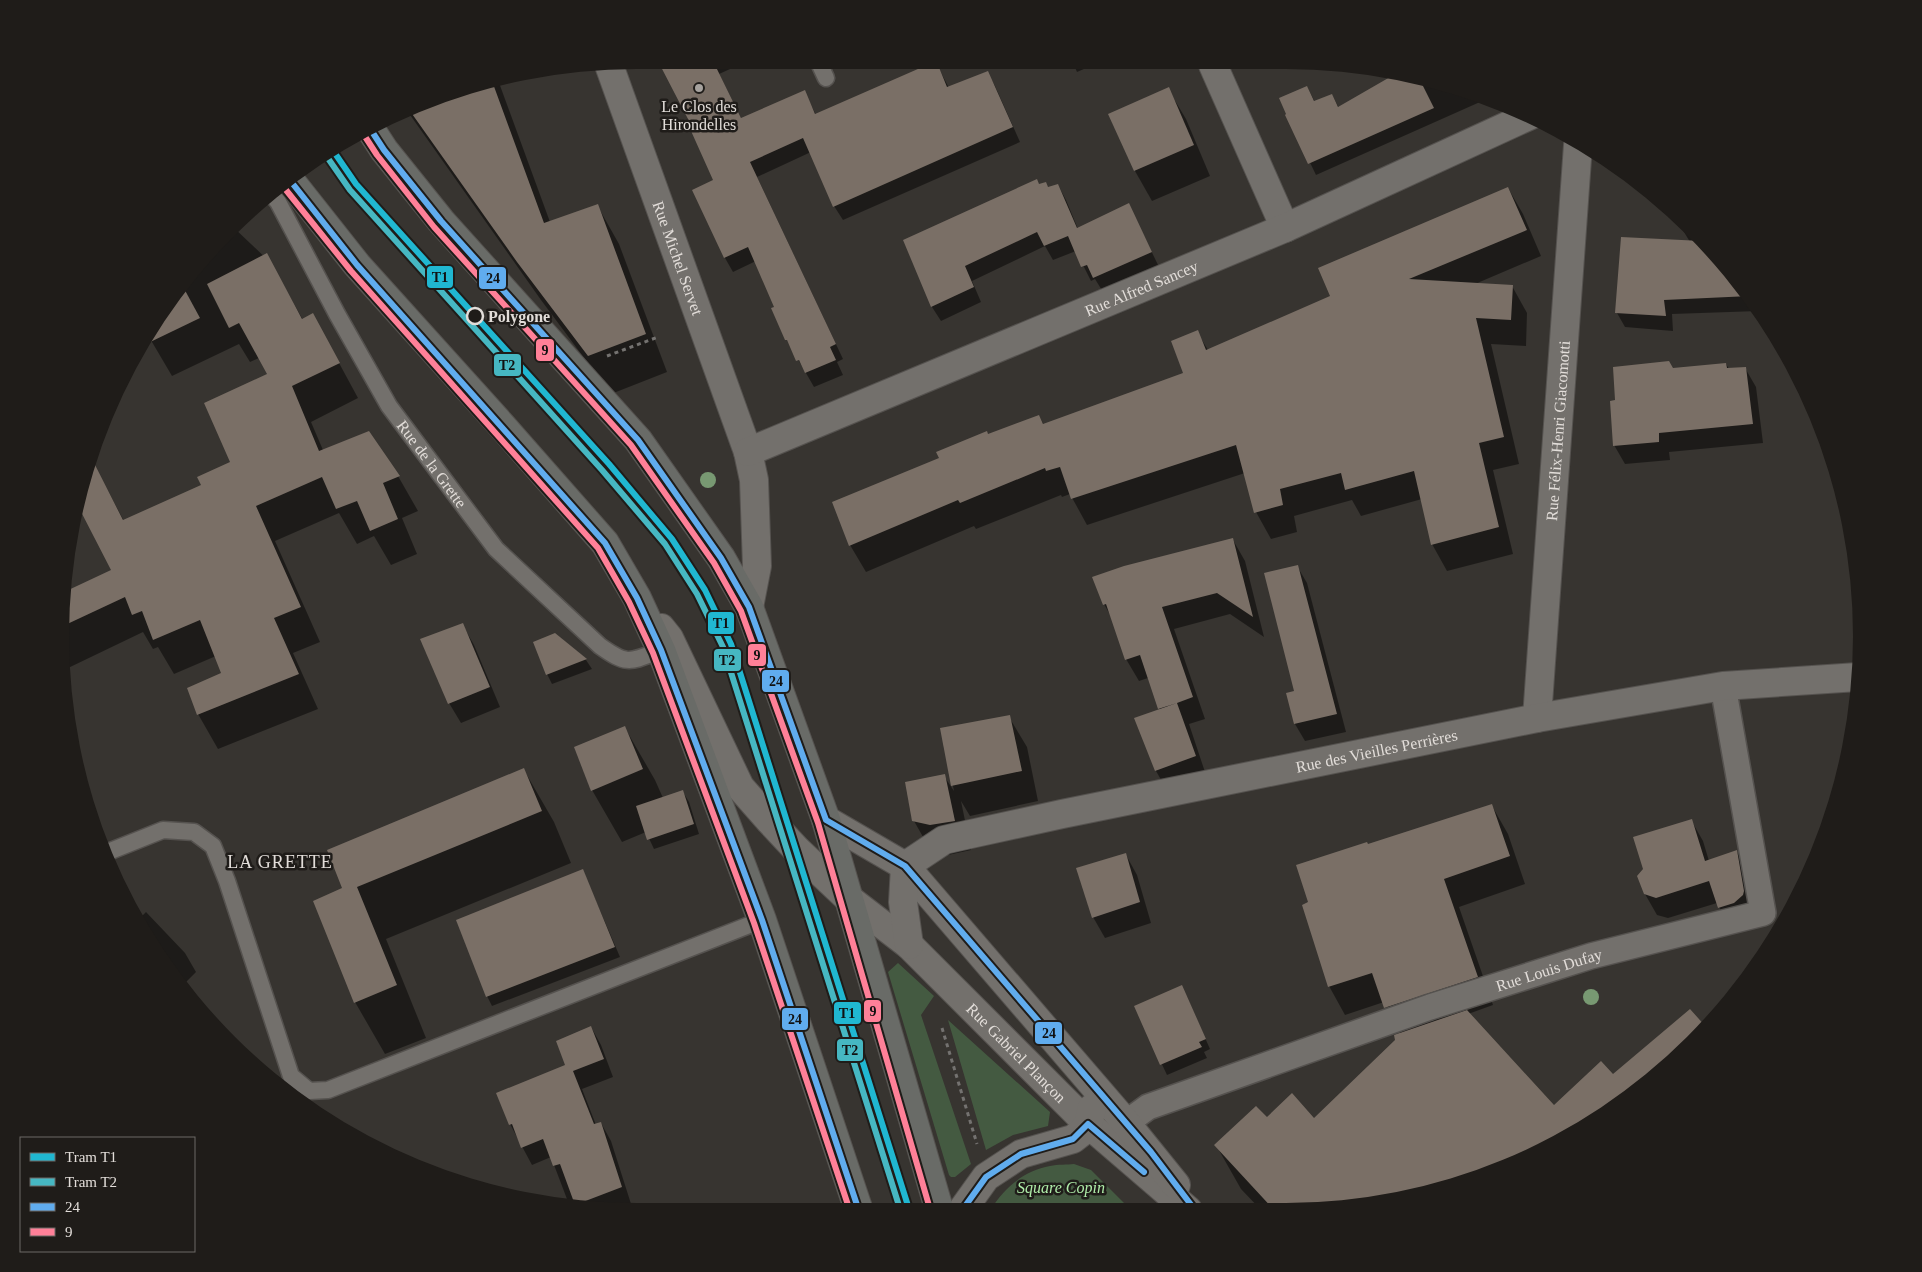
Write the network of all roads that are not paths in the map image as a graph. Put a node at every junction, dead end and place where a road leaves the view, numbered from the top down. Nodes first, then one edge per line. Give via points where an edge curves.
1 (1215, 69) edge
2 (611, 70) edge
3 (1521, 120) edge
4 (373, 133) edge
5 (1578, 150) edge
6 (284, 192) edge
7 (284, 192) edge
8 (1285, 228) junction
9 (748, 452) junction
10 (638, 598) junction
11 (749, 607) junction
12 (650, 654) junction
13 (1852, 676) edge
14 (1723, 686) junction
15 (1537, 718) junction
16 (826, 820) junction
17 (111, 851) edge
18 (905, 866) junction
19 (849, 899) junction
20 (762, 920) junction
21 (909, 945) junction
22 (1084, 1073) junction
23 (1126, 1122) junction
24 (1088, 1124) junction
25 (856, 1203) edge
26 (938, 1203) edge
27 (967, 1203) edge
28 (1180, 1203) edge
29 (1190, 1203) edge

1 - 8 street
2 - 9 street, Rue Michel Servet
3 - 8 street, Rue Alfred Sancey
4 - 11 main road via 441,221 638,440 721,558
5 - 15 street, Rue Félix-Henri Giacomotti
6 - 10 main road via 357,265 605,543
7 - 12 lane, Rue de la Grette via 337,314 389,406 496,548 600,646 619,659 629,661
8 - 9 street, Rue Alfred Sancey
9 - 11 street, Rue Michel Servet via 754,480 757,566
10 - 12 main road
10 - 19 street, Rue Gabriel Plançon via 669,638 740,787 797,850
11 - 16 main road
12 - 20 main road
13 - 14 street, Rue des Vieilles Perrières
14 - 15 street, Rue des Vieilles Perrières
14 - 23 street, Rue Louis Dufay via 1763,913 1590,956 1430,1006 1148,1107
15 - 18 street, Rue des Vieilles Perrières via 944,840
16 - 18 street, Rue Gabriel Plançon
16 - 19 main road
17 - 20 lane via 163,830 194,832 213,846 291,1076 309,1091 328,1090
18 - 21 street via 903,902
18 - 22 street, Rue Gabriel Plançon
19 - 21 street, Rue Gabriel Plançon
19 - 26 main road
20 - 25 main road
21 - 24 street, Rue Gabriel Plançon
22 - 23 street, Rue Gabriel Plançon
22 - 24 street via 1092,1107
23 - 29 street, Rue Gabriel Plançon
24 - 27 street via 1072,1139 1022,1154 986,1177
24 - 28 street, Rue Gabriel Plançon

